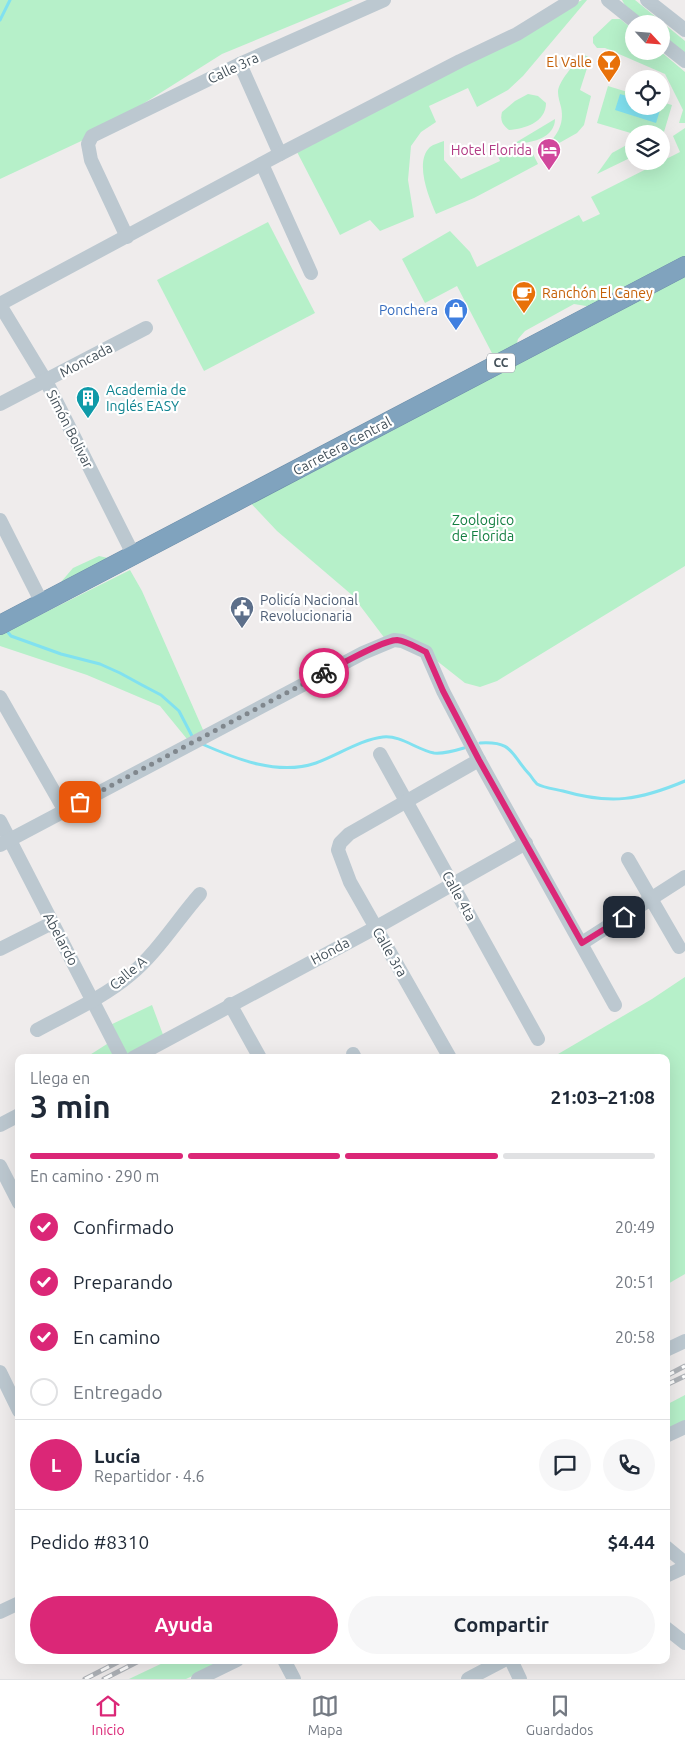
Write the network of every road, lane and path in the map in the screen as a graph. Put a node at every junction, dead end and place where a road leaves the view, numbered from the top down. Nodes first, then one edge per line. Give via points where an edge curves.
1 (384, 0) edge
2 (572, 0) edge
3 (608, 0) edge
4 (648, 0) edge
5 (627, 15) edge
6 (685, 30) edge
7 (670, 49) edge
8 (685, 61) edge
9 (240, 64) junction
10 (280, 154) junction
11 (262, 164) junction
12 (127, 237) junction
13 (685, 266) edge
14 (311, 273) dead end
15 (0, 305) edge
16 (146, 328) dead end
17 (46, 381) junction
18 (0, 404) edge
19 (0, 520) edge
20 (134, 556) junction
21 (42, 603) junction
22 (8, 622) edge
23 (0, 697) edge
24 (380, 754) dead end
25 (479, 760) junction
26 (405, 802) junction
27 (65, 811) junction
28 (0, 821) edge
29 (526, 842) junction
30 (5, 843) edge
31 (628, 859) dead end
32 (685, 877) edge
33 (453, 884) junction
34 (200, 894) dead end
35 (651, 899) junction
36 (52, 923) junction
37 (375, 928) junction
38 (582, 943) junction
39 (679, 947) dead end
40 (0, 948) edge
41 (93, 999) junction
42 (230, 1004) junction
43 (615, 1004) dead end
44 (37, 1030) dead end
45 (538, 1039) dead end
46 (153, 1053) edge
47 (120, 1054) edge
48 (258, 1054) edge
49 (448, 1054) edge
50 (15, 1117) edge
51 (0, 1125) edge
52 (0, 1166) edge
53 (15, 1194) edge
54 (685, 1341) edge
55 (670, 1348) edge
56 (0, 1372) edge
57 (9, 1390) edge
58 (15, 1402) edge
59 (685, 1427) edge
60 (670, 1434) edge
61 (670, 1552) edge
62 (685, 1565) edge
63 (670, 1574) edge
64 (15, 1605) edge
65 (0, 1612) edge
66 (670, 1631) edge
67 (685, 1643) edge
68 (228, 1664) edge
69 (286, 1664) edge
70 (496, 1664) edge
71 (513, 1664) edge
72 (198, 1679) edge
73 (294, 1679) edge
74 (468, 1679) edge
75 (520, 1679) edge

1 - 9 street, Calle 3ra
2 - 10 street via 516,34
3 - 5 street
4 - 6 street
7 - 8 street
9 - 10 street
9 - 12 street, Calle 3ra via 92,136 88,144 91,160
10 - 11 street
11 - 12 street
11 - 14 street
12 - 15 street
13 - 20 highway, Carretera Central / CC
15 - 17 street, Simón Bolivar
16 - 17 street, Moncada
17 - 18 street, Moncada
17 - 20 street, Simón Bolivar
19 - 21 street
20 - 21 highway, Carretera Central / CC
21 - 22 highway, Carretera Central / CC
23 - 27 street
24 - 26 street, Calle 4ta
25 - 26 street
25 - 27 street via 426,652 394,640 363,653
25 - 29 street
26 - 33 street, Calle 4ta
26 - 37 street, Calle 3ra via 349,834 338,850 350,882
27 - 30 street
28 - 30 street, Abelardo
29 - 33 street, Honda
29 - 38 street
30 - 36 street, Abelardo
31 - 35 street
32 - 35 street
33 - 37 street, Honda
33 - 45 street, Calle 4ta
34 - 41 street, Calle A via 142,964
35 - 38 street
35 - 39 street
36 - 40 street
36 - 41 street, Abelardo
37 - 42 street, Honda
37 - 49 street, Calle 3ra
38 - 43 street
41 - 44 street, Calle A
41 - 47 street, Abelardo
42 - 46 street, Honda
42 - 48 street
50 - 51 street
52 - 53 street
54 - 55 street
56 - 57 street
57 - 58 street
59 - 60 street
61 - 62 street
62 - 63 street
64 - 65 street
66 - 67 street
68 - 72 street
69 - 73 street
70 - 74 street
71 - 75 street

